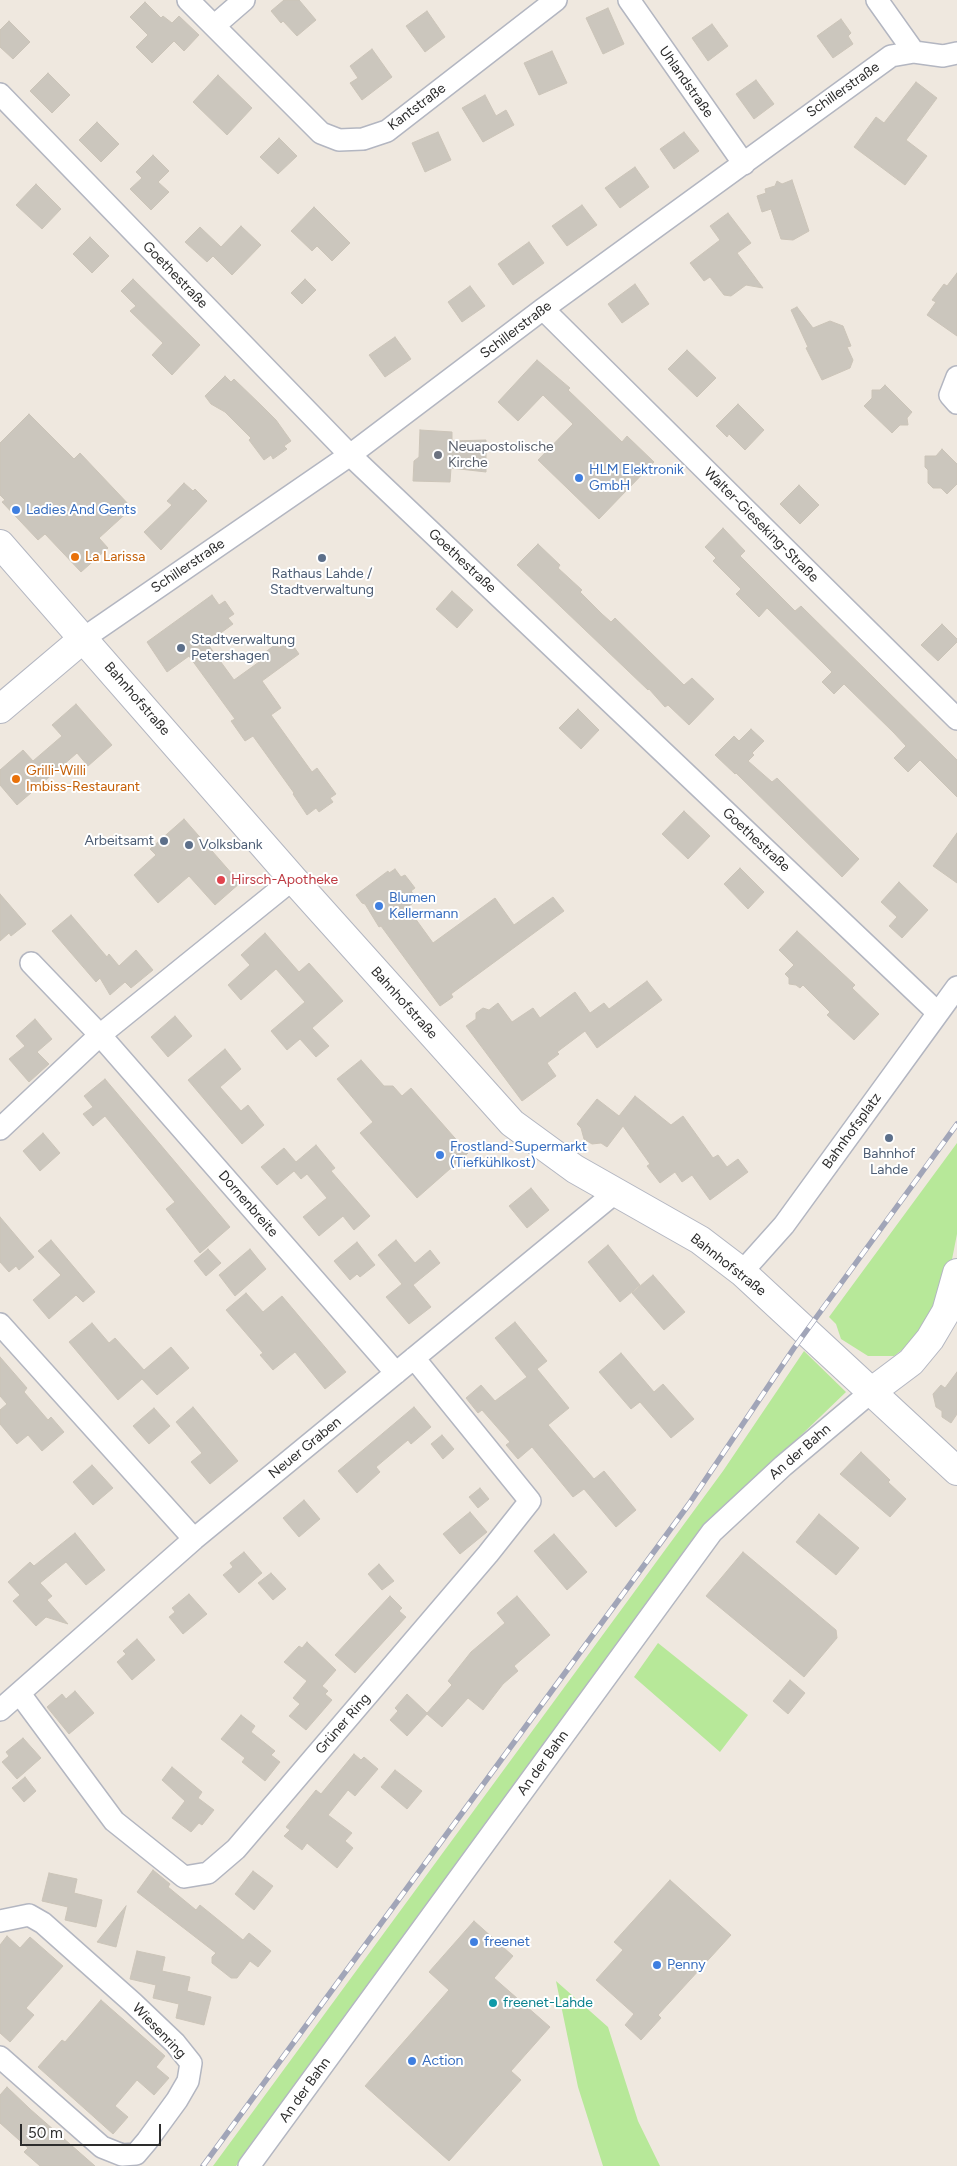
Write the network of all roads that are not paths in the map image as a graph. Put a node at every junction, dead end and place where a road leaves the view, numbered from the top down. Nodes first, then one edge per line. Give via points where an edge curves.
1 (188, 0) edge
2 (244, 0) edge
3 (556, 0) edge
4 (629, 0) edge
5 (877, 0) edge
6 (214, 26) junction
7 (914, 52) junction
8 (957, 53) edge
9 (0, 94) edge
10 (744, 164) junction
11 (543, 309) junction
12 (957, 377) edge
13 (957, 403) edge
14 (350, 455) junction
15 (0, 544) edge
16 (84, 638) junction
17 (0, 709) edge
18 (957, 718) edge
19 (293, 879) junction
20 (31, 963) dead end
21 (957, 987) edge
22 (938, 1013) junction
23 (100, 1035) junction
24 (0, 1129) edge
25 (616, 1192) junction
26 (742, 1272) junction
27 (957, 1273) edge
28 (0, 1324) edge
29 (414, 1358) junction
30 (396, 1373) junction
31 (871, 1392) junction
32 (957, 1470) edge
33 (194, 1539) junction
34 (20, 1694) junction
35 (0, 1710) edge
36 (0, 1921) edge
37 (0, 2057) edge
38 (249, 2166) edge

1 - 6 street, Kantstraße
2 - 6 street
3 - 6 street, Kantstraße via 386,131 363,139 339,140 321,133
4 - 10 street, Uhlandstraße
5 - 7 street
7 - 8 street, Schillerstraße via 943,56
7 - 10 street, Schillerstraße via 891,56
9 - 14 street, Goethestraße
10 - 11 street, Schillerstraße
11 - 14 street, Schillerstraße
11 - 18 street, Walter-Gieseking-Straße
12 - 13 street via 950,394
14 - 16 street, Schillerstraße
14 - 22 street, Goethestraße
15 - 16 street, Bahnhofstraße
16 - 17 street
16 - 19 street, Bahnhofstraße
19 - 23 street
19 - 25 street, Bahnhofstraße via 512,1123 575,1169
20 - 23 street, Dornenbreite
21 - 22 street, Bahnhofsplatz
22 - 26 street, Bahnhofsplatz via 784,1225
23 - 24 street
23 - 30 street, Dornenbreite
25 - 26 street, Bahnhofstraße via 700,1240
25 - 29 street, Neuer Graben
26 - 31 street, Bahnhofstraße
27 - 31 street via 946,1312 930,1339 911,1362
28 - 33 street
29 - 30 street, Neuer Graben
29 - 34 street, Grüner Ring via 530,1502 236,1849 208,1873 184,1877 114,1821
30 - 33 street, Neuer Graben
31 - 32 street, Bahnhofstraße
31 - 38 street, An der Bahn via 783,1466 712,1532
33 - 34 street, Neuer Graben
34 - 35 street, Neuer Graben
36 - 37 street, Wiesenring via 29,1915 43,1923 140,2010 174,2043 190,2064 188,2081 148,2141 136,2154 122,2154 102,2147

